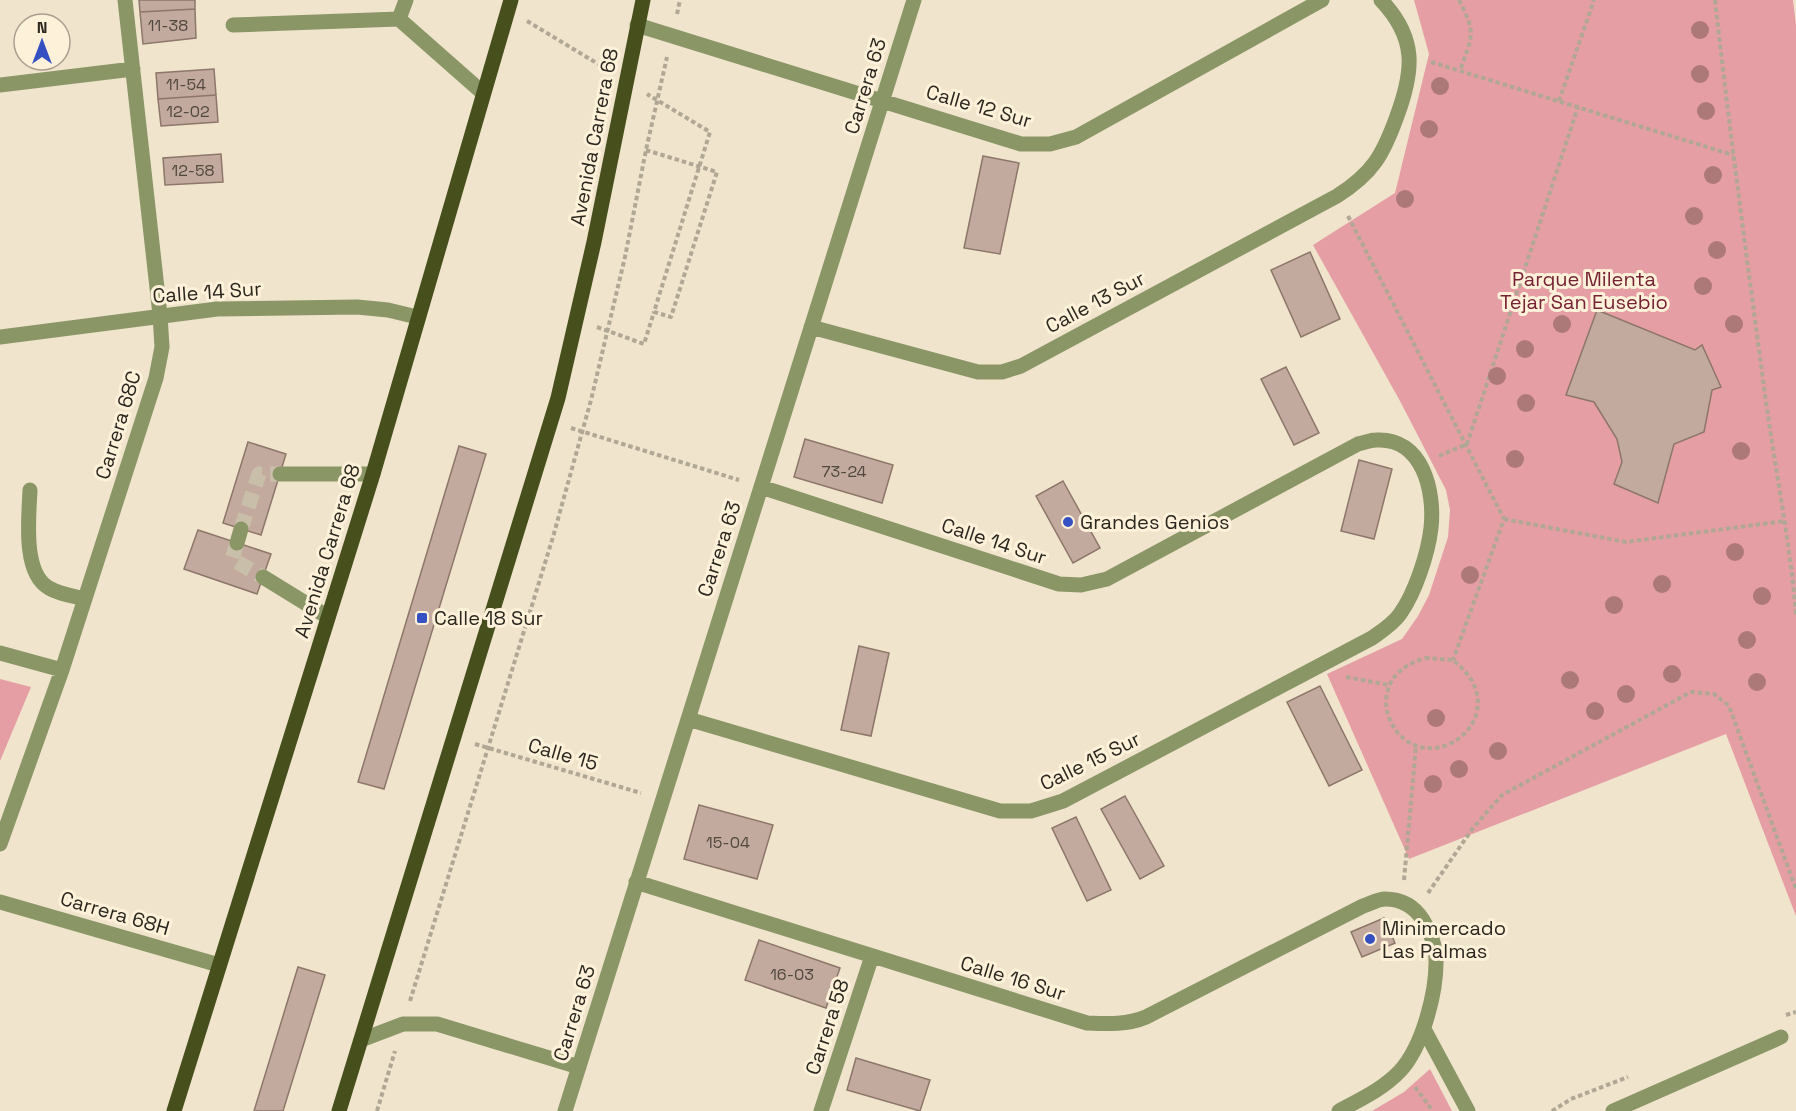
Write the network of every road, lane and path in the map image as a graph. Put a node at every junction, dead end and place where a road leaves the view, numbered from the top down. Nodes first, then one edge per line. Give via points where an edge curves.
1 (125, 0) edge
2 (405, 0) edge
3 (511, 0) edge
4 (643, 0) edge
5 (914, 0) edge
6 (1322, 0) edge
7 (1381, 0) edge
8 (1459, 0) edge
9 (1594, 0) edge
10 (1715, 0) edge
11 (522, 17) dead end
12 (399, 19) junction
13 (233, 25) dead end
14 (637, 25) junction
15 (1410, 56) junction
16 (133, 69) junction
17 (610, 71) dead end
18 (1460, 71) junction
19 (0, 85) edge
20 (640, 90) dead end
21 (483, 93) junction
22 (659, 93) dead end
23 (883, 99) junction
24 (1559, 101) junction
25 (1578, 107) junction
26 (646, 150) junction
27 (1733, 155) junction
28 (1337, 196) junction
29 (654, 312) junction
30 (160, 315) junction
31 (417, 317) junction
32 (576, 319) junction
33 (811, 327) junction
34 (608, 330) junction
35 (0, 338) edge
36 (551, 422) junction
37 (582, 432) junction
38 (1467, 444) junction
39 (1422, 464) junction
40 (280, 474) tunnel mouth
41 (373, 474) junction
42 (761, 487) junction
43 (30, 490) dead end
44 (1504, 519) junction
45 (1785, 521) junction
46 (262, 577) tunnel mouth
47 (85, 599) junction
48 (1796, 614) edge
49 (328, 617) junction
50 (0, 653) edge
51 (1453, 660) junction
52 (62, 670) junction
53 (688, 719) junction
54 (454, 738) junction
55 (1416, 746) junction
56 (488, 748) junction
57 (663, 799) junction
58 (0, 844) edge
59 (636, 882) junction
60 (1796, 889) edge
61 (1402, 901) junction
62 (0, 902) edge
63 (1416, 910) junction
64 (872, 956) junction
65 (219, 965) junction
66 (403, 1024) junction
67 (1424, 1029) junction
68 (1781, 1037) dead end
69 (361, 1040) junction
70 (579, 1067) junction
71 (1401, 1070) junction
72 (174, 1111) edge
73 (339, 1111) edge
74 (377, 1111) edge
75 (565, 1111) edge
76 (821, 1111) edge
77 (1339, 1111) edge
78 (1434, 1111) edge
79 (1468, 1111) edge
80 (1613, 1111) edge

1 - 16 street, Carrera 68C
2 - 12 street
3 - 21 main road, Avenida Carrera 68
4 - 14 main road, Avenida Carrera 68
5 - 23 street, Carrera 63
6 - 23 street, Calle 12 Sur via 1076,137 1050,144 1021,144
7 - 15 street via 1404,34
8 - 18 path via 1471,24 1472,38
9 - 24 path
10 - 27 path
11 - 17 path
12 - 13 street
12 - 21 street
14 - 23 street, Calle 12 Sur
14 - 32 main road, Avenida Carrera 68
15 - 18 path
15 - 28 street, Calle 13 Sur via 1408,87 1388,141 1375,165 1358,183
16 - 19 street
16 - 30 street, Carrera 68C
18 - 24 path
20 - 29 path via 710,132
21 - 31 main road, Avenida Carrera 68
22 - 26 path
23 - 33 street, Carrera 63
24 - 25 path
25 - 27 path
25 - 38 path
26 - 29 path via 717,172 671,317
26 - 34 path
27 - 45 path
28 - 33 street, Calle 13 Sur via 1021,366 1002,372 978,372
28 - 38 path
29 - 34 path via 644,344
30 - 31 street, Calle 14 Sur via 217,309 323,307 388,310
30 - 35 street, Calle 14 Sur
30 - 47 street, Carrera 68C via 162,347 156,378
31 - 41 main road, Avenida Carrera 68
32 - 34 path
32 - 36 main road, Avenida Carrera 68
33 - 42 street, Carrera 63
34 - 37 path
36 - 37 path
36 - 54 main road, Avenida Carrera 68
37 - 42 path
37 - 56 path
38 - 39 path
38 - 44 path
39 - 42 street, Calle 14 Sur via 1406,448 1392,442 1358,444 1107,579 1081,585 1059,584
39 - 53 street, Calle 15 Sur via 1431,496 1431,528 1422,563 1400,615 1362,643 1063,801 1031,811 1000,811
40 - 41 street
41 - 49 main road, Avenida Carrera 68
42 - 53 street, Carrera 63
43 - 47 street via 32,566 49,588
44 - 45 path via 1626,542
44 - 51 path
45 - 48 path
46 - 49 street
47 - 52 street, Carrera 68C
49 - 65 main road, Avenida Carrera 68
50 - 52 street
51 - 55 path via 1474,684 1478,699 1471,728 1447,746
51 - 55 path via 1425,658 1410,663 1389,685 1387,713 1393,727
52 - 58 street, Carrera 68C
53 - 57 street, Carrera 63
54 - 56 path, Calle 15
54 - 69 main road, Avenida Carrera 68
55 - 61 path
56 - 57 path, Calle 15
56 - 66 path
57 - 59 street, Carrera 63
59 - 64 street, Calle 16 Sur
59 - 70 street, Carrera 63
60 - 63 path via 1729,706 1714,694 1690,692 1502,795 1473,828
61 - 63 street
61 - 64 street, Calle 16 Sur via 1383,899 1363,906 1133,1022 1087,1023
62 - 65 street, Carrera 68H
63 - 67 street via 1431,932 1436,958
64 - 76 street, Carrera 58
65 - 72 main road, Avenida Carrera 68
66 - 69 street
66 - 70 street via 437,1024
66 - 74 path
67 - 71 street
67 - 79 street
68 - 80 street
69 - 73 main road, Avenida Carrera 68
70 - 75 street, Carrera 63
71 - 77 street via 1371,1094
71 - 78 path

